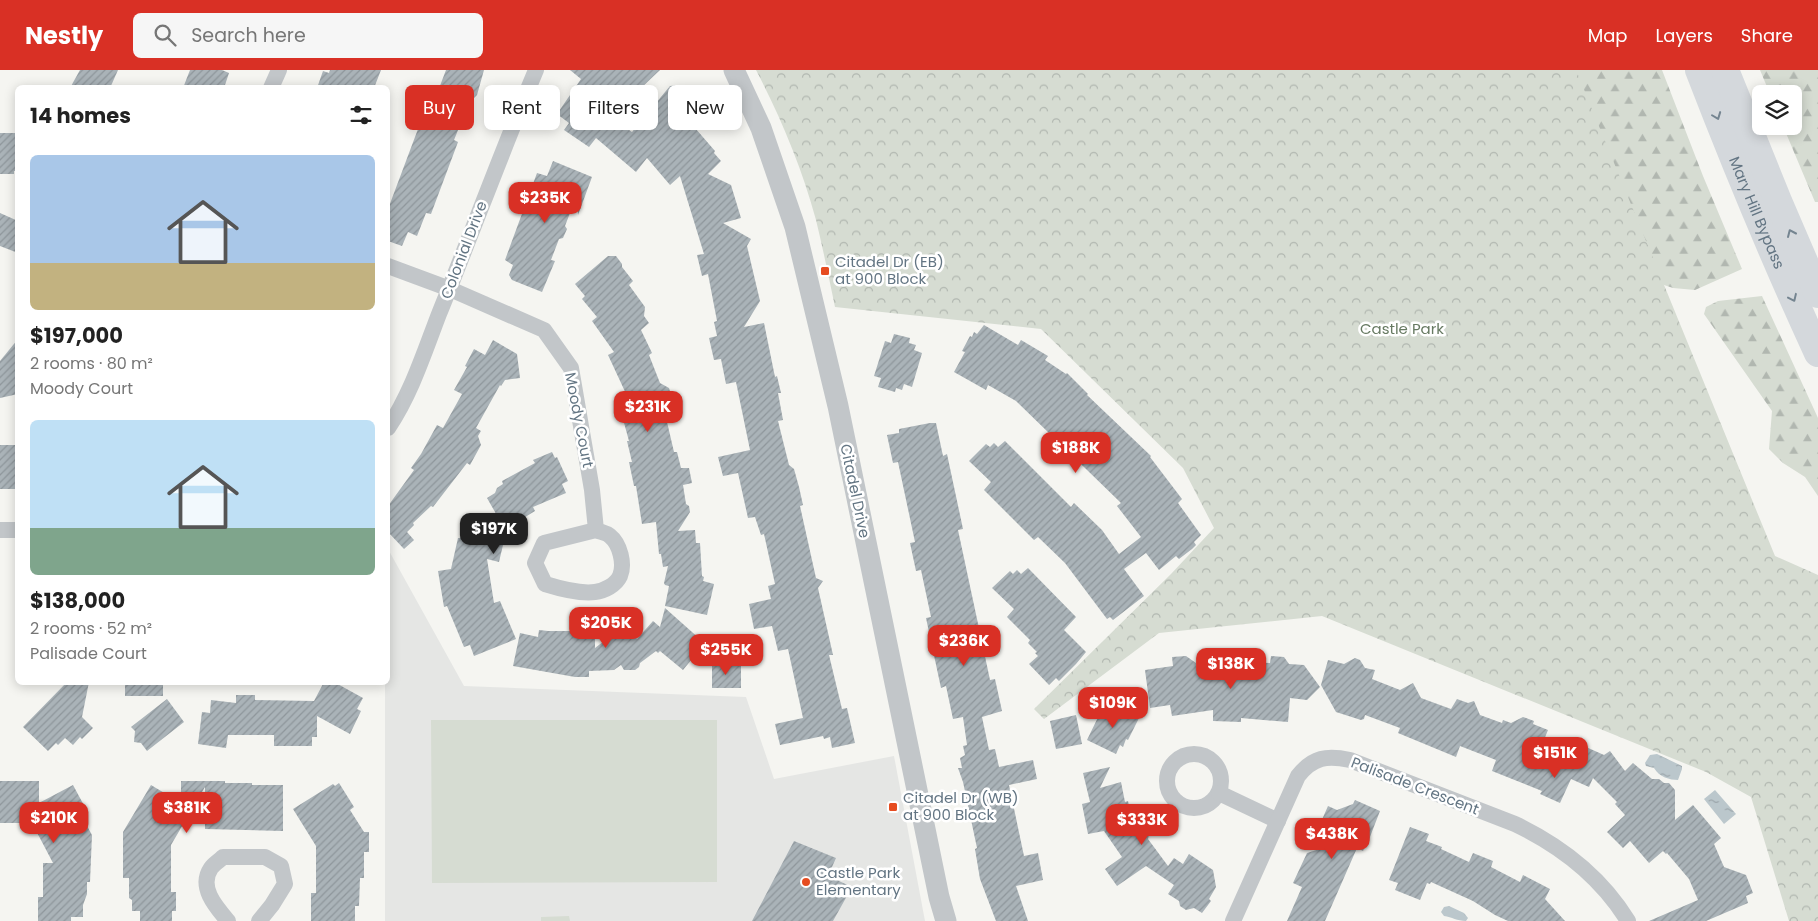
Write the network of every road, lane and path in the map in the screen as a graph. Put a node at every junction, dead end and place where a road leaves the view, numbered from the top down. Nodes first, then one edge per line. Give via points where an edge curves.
1 (279, 70) edge
2 (536, 70) edge
3 (734, 70) edge
4 (1699, 70) edge
5 (1725, 70) edge
6 (272, 85) edge
7 (390, 267) edge
8 (450, 289) junction
9 (1818, 294) edge
10 (1818, 352) edge
11 (390, 424) edge
12 (0, 530) edge
13 (15, 530) edge
14 (596, 530) junction
15 (1219, 793) dead end
16 (1278, 821) junction
17 (228, 921) edge
18 (258, 921) edge
19 (946, 921) edge
20 (1233, 921) edge
21 (1628, 921) edge

1 - 6 street
2 - 8 street, Colonial Drive
3 - 19 street, Citadel Drive via 761,128 797,237 838,406
4 -> 10 highway, Mary Hill Bypass via 1781,272
9 -> 5 highway, Mary Hill Bypass
7 - 8 street, Moody Court
8 - 11 street, Colonial Drive via 405,398
8 - 14 street, Moody Court via 544,330 571,368
12 - 13 street
14 - 14 street via 610,536 622,562 620,576 609,588 595,592 567,591 546,584 535,563 544,543
15 - 16 street
16 - 20 street, Palisade Crescent
16 - 21 street, Palisade Crescent via 1298,776 1311,762 1327,758 1350,760 1541,837 1574,859 1601,885
17 - 18 street via 213,903 206,885 211,869 223,857 241,856 265,857 281,866 285,884

